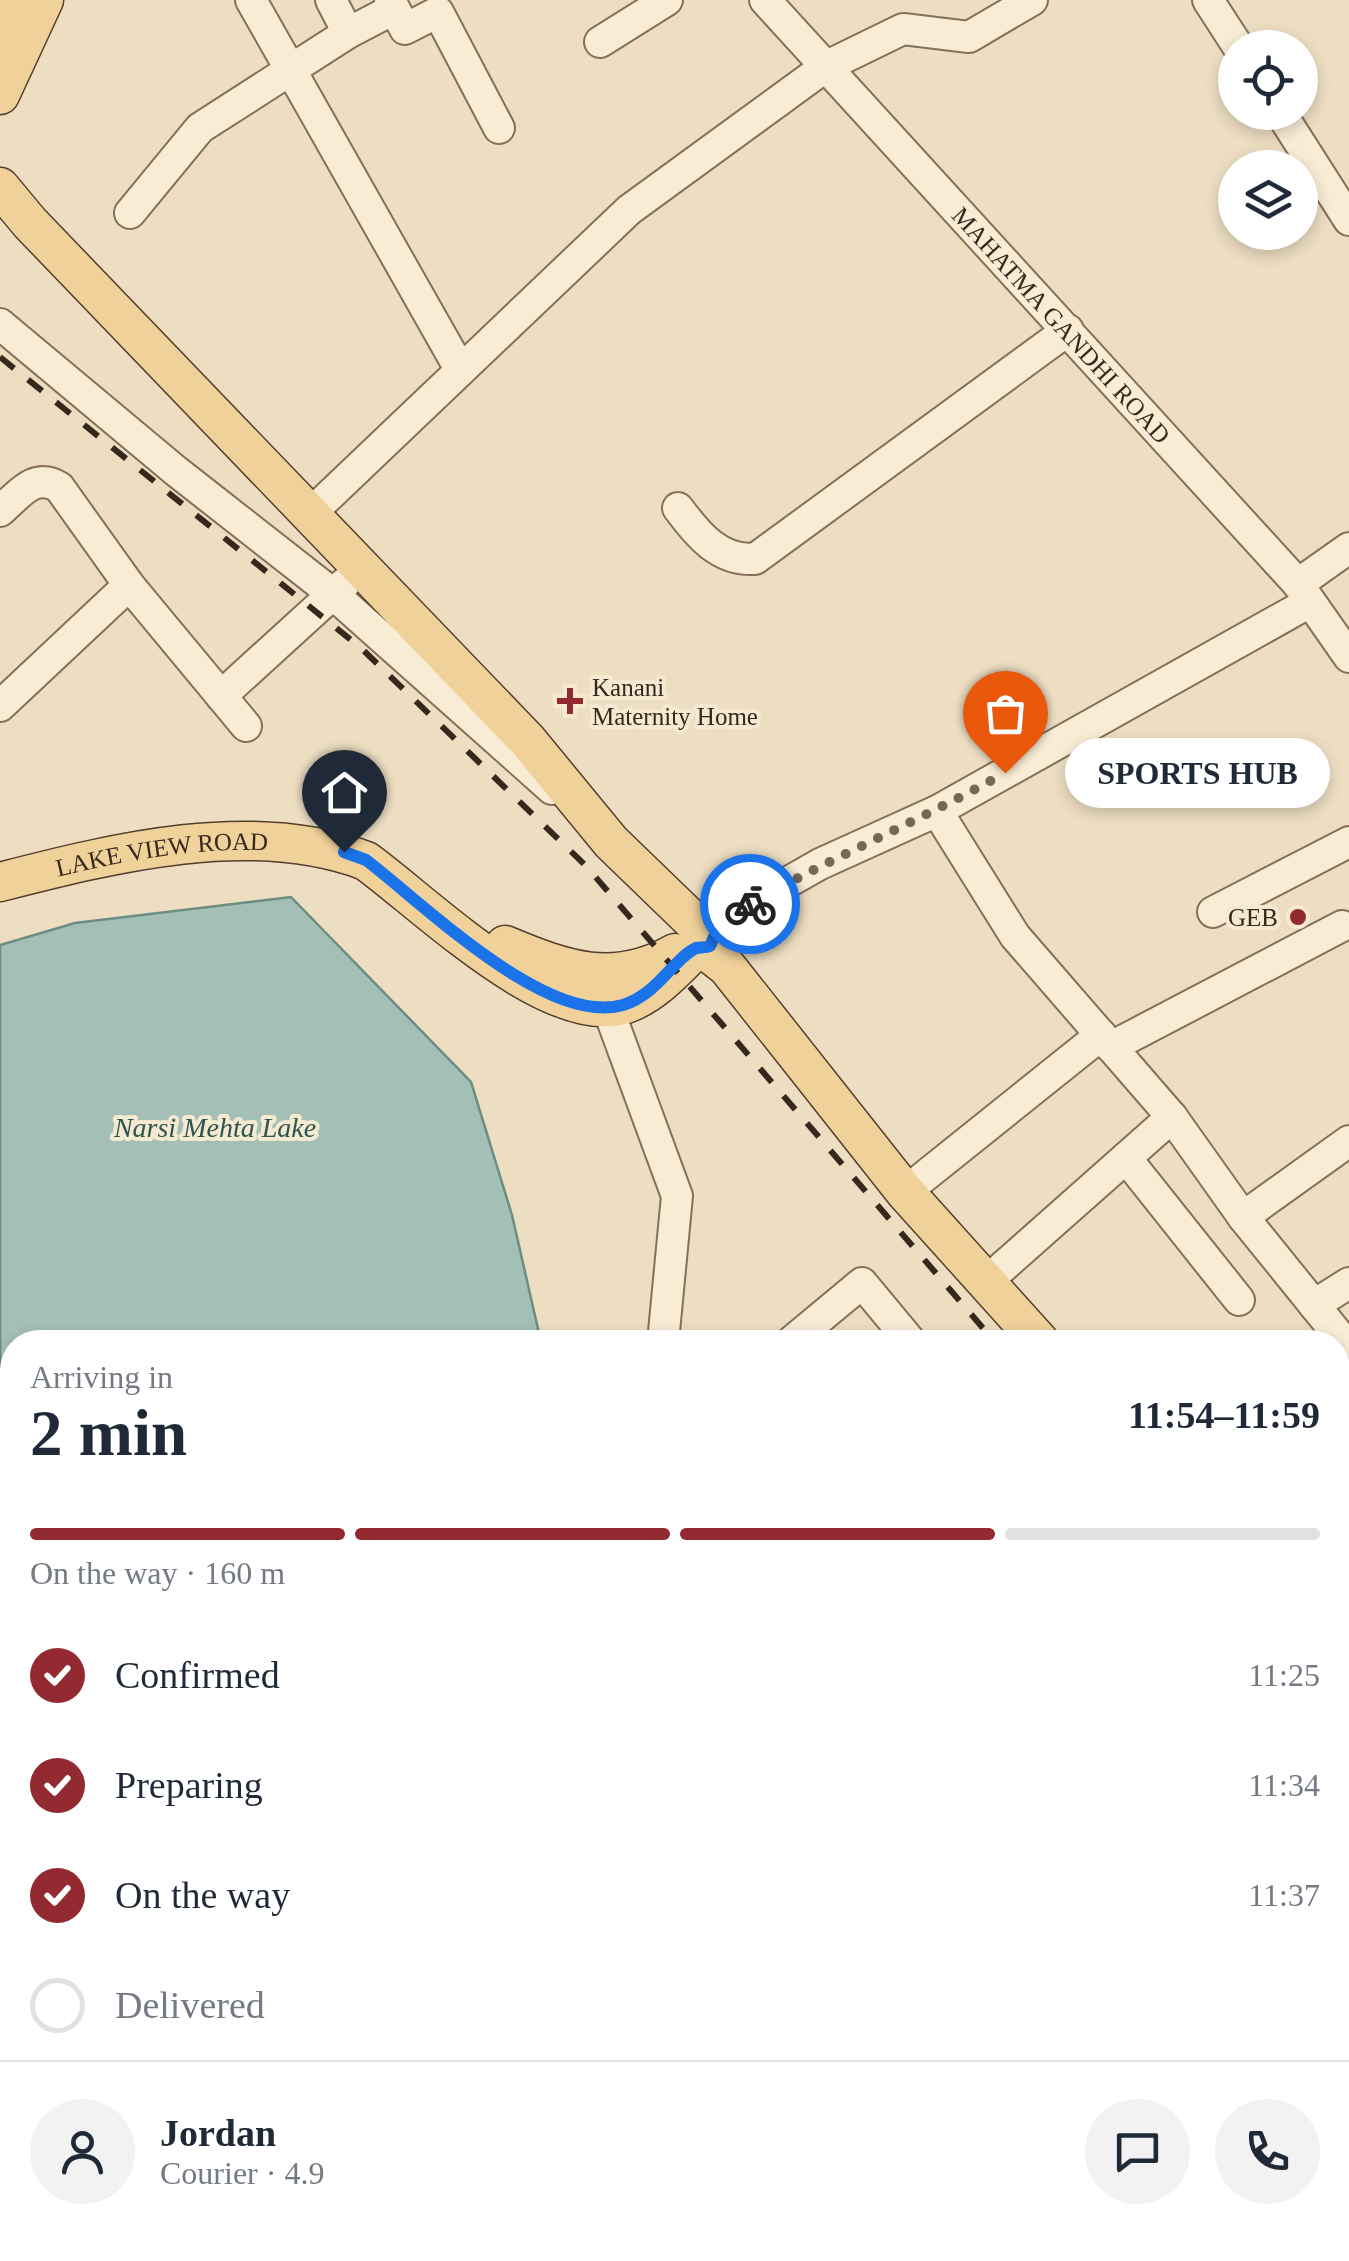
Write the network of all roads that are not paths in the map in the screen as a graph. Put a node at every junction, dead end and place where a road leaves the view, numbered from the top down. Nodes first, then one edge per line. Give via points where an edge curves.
1 (13, 0) edge
2 (44, 0) edge
3 (251, 0) edge
4 (331, 0) edge
5 (667, 0) edge
6 (765, 0) edge
7 (1032, 0) edge
8 (1208, 0) edge
9 (392, 4) edge
10 (1227, 30) edge
11 (348, 33) junction
12 (0, 38) edge
13 (600, 42) dead end
14 (825, 66) junction
15 (290, 70) junction
16 (0, 94) edge
17 (500, 128) dead end
18 (1292, 130) edge
19 (0, 187) edge
20 (130, 213) dead end
21 (1349, 220) edge
22 (0, 324) edge
23 (1068, 330) junction
24 (460, 369) junction
25 (678, 508) dead end
26 (0, 510) edge
27 (312, 514) junction
28 (1349, 548) edge
29 (362, 567) junction
30 (129, 585) junction
31 (1304, 593) junction
32 (333, 594) junction
33 (1349, 657) edge
34 (221, 696) junction
35 (0, 706) edge
36 (246, 726) dead end
37 (937, 811) junction
38 (611, 842) junction
39 (1349, 842) edge
40 (0, 867) edge
41 (0, 882) edge
42 (1213, 912) dead end
43 (1342, 926) dead end
44 (703, 943) junction
45 (601, 992) junction
46 (1106, 1041) junction
47 (1172, 1117) junction
48 (1349, 1141) edge
49 (1126, 1158) junction
50 (905, 1192) junction
51 (1243, 1216) junction
52 (988, 1280) junction
53 (1349, 1283) edge
54 (1239, 1300) dead end
55 (1314, 1305) junction
56 (663, 1330) edge
57 (806, 1330) edge
58 (902, 1330) edge
59 (1030, 1330) edge
60 (1334, 1330) edge

1 - 12 main road
2 - 16 main road
3 - 15 street
4 - 11 street
5 - 13 street
6 - 14 street, MAHATMA GANDHI ROAD
7 - 14 street via 969,37 903,29
8 - 10 street
9 - 11 street
9 - 17 street via 405,29 438,12
11 - 15 street
14 - 23 street, MAHATMA GANDHI ROAD
14 - 24 street via 629,210
15 - 20 street via 200,128
15 - 24 street
18 - 21 street
19 - 27 main road
22 - 32 street
23 - 25 street via 755,559 718,552
23 - 31 street, MAHATMA GANDHI ROAD
24 - 27 street
26 - 30 street via 37,480 59,487
27 - 29 main road
28 - 31 street
29 - 32 street
29 - 38 main road via 528,741
30 - 34 street
30 - 35 street
31 - 33 street, MAHATMA GANDHI ROAD
31 - 37 street
32 - 34 street
32 - 38 street
34 - 36 street
37 - 44 street via 820,864 741,909 733,924
37 - 46 street via 1015,936
38 - 44 main road
39 - 42 street
40 - 45 main road, LAKE VIEW ROAD via 151,828 335,829 389,851 496,941
41 - 45 main road, LAKE VIEW ROAD via 157,845 344,852 366,860 538,988
43 - 46 street
44 - 45 main road via 627,1004
44 - 50 main road
45 - 56 street via 677,1196
46 - 47 street
46 - 50 street
47 - 49 street
47 - 51 street
48 - 51 street
49 - 52 street
49 - 54 street
50 - 52 main road
51 - 55 street
52 - 59 main road
53 - 55 street
55 - 60 street
57 - 58 street via 862,1283

